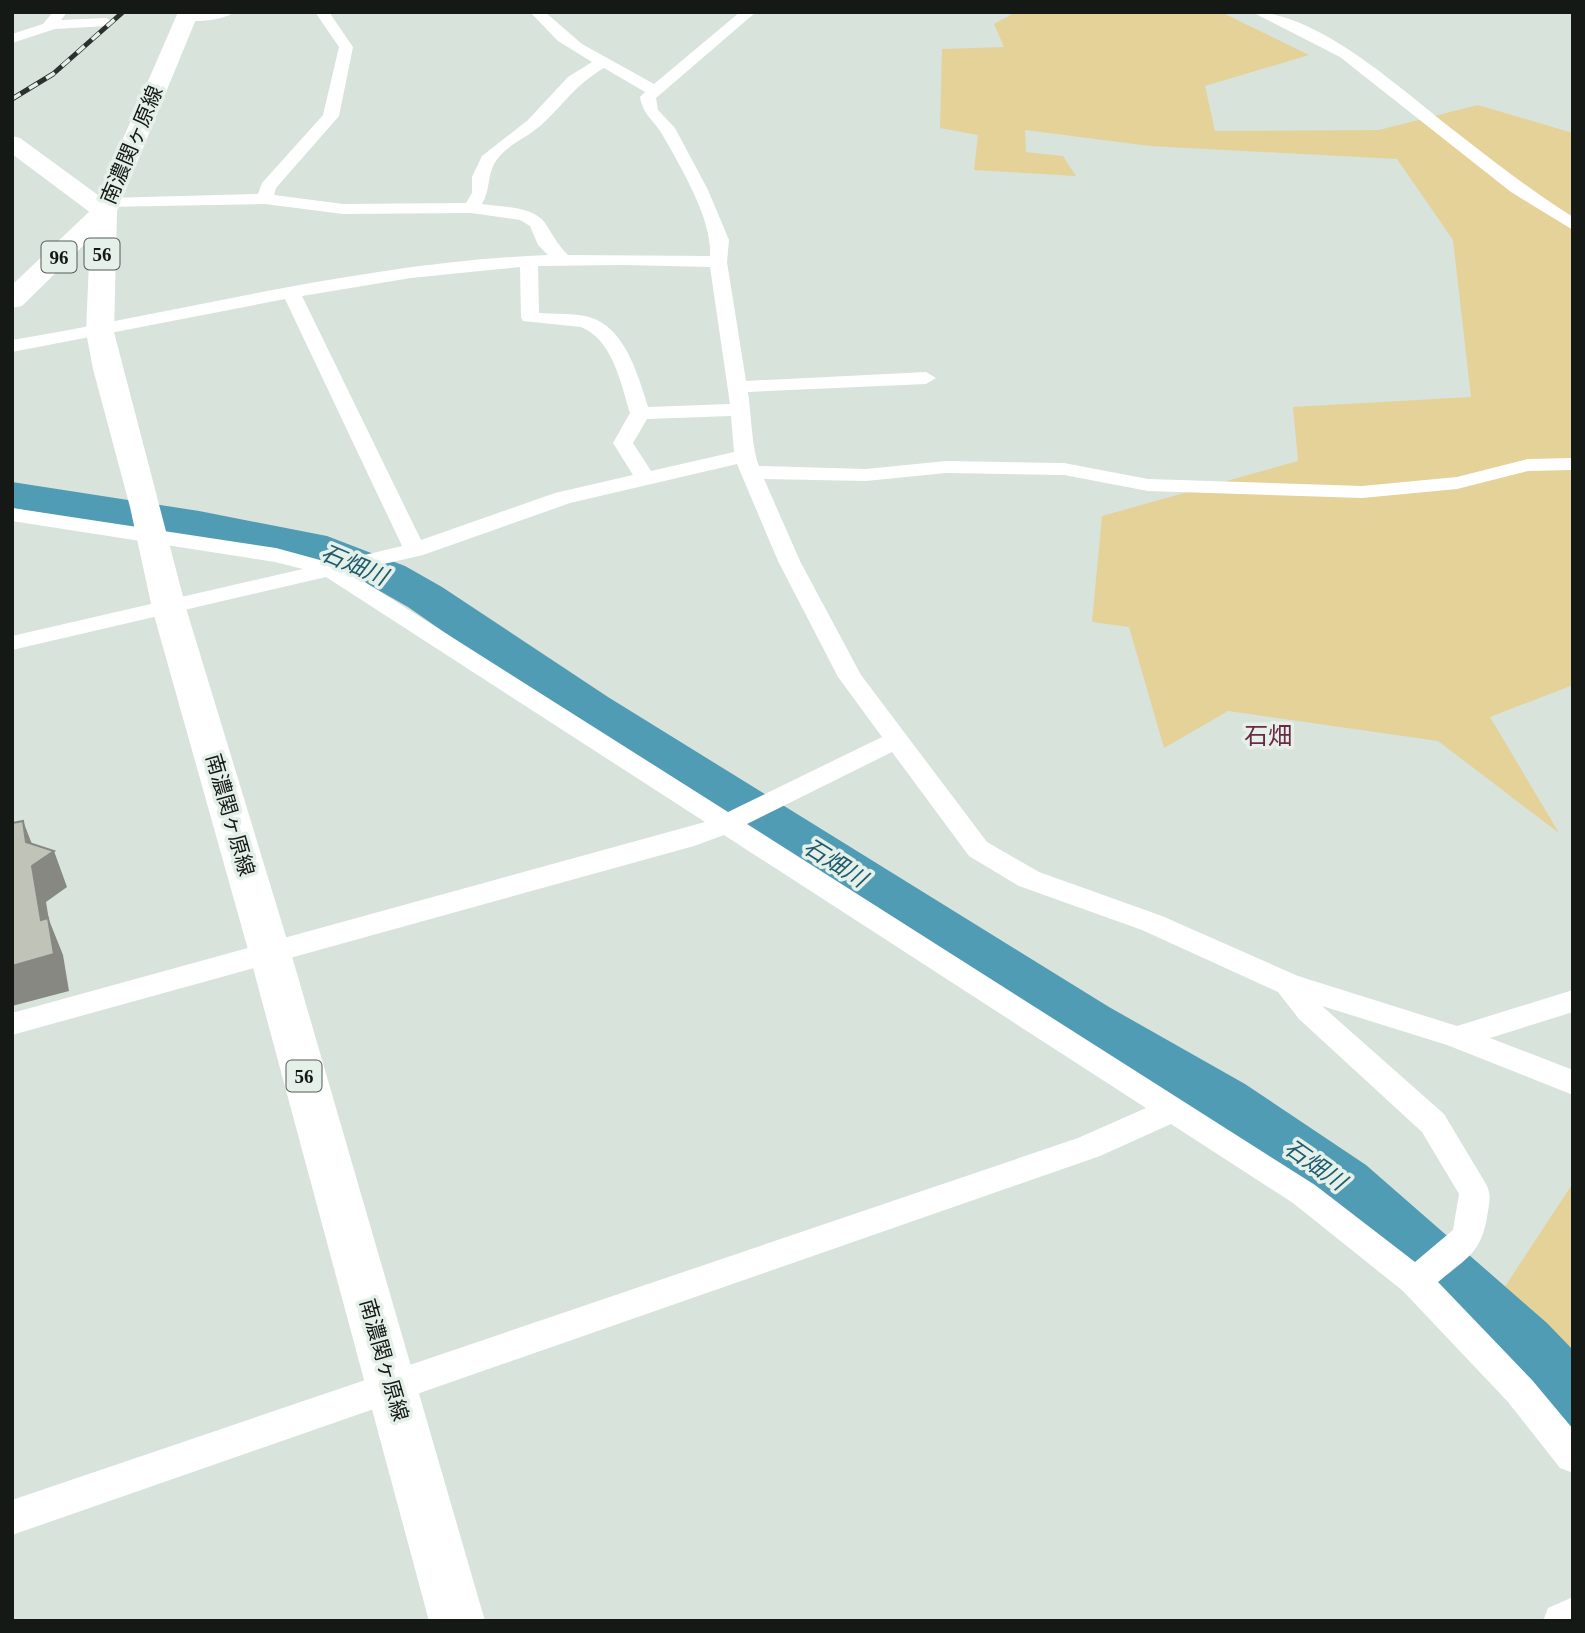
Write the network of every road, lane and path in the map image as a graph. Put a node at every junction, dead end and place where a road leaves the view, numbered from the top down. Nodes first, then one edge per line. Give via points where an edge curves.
1 (60, 12) edge
2 (228, 12) edge
3 (322, 12) edge
4 (537, 12) edge
5 (749, 12) edge
6 (1259, 12) edge
7 (188, 15) edge
8 (106, 22) dead end
9 (46, 27) junction
10 (12, 29) edge
11 (12, 39) edge
12 (601, 63) junction
13 (653, 90) junction
14 (12, 143) edge
15 (265, 199) junction
16 (105, 207) junction
17 (471, 208) junction
18 (1573, 225) edge
19 (561, 258) junction
20 (528, 261) junction
21 (718, 262) junction
22 (291, 293) junction
23 (12, 300) edge
24 (100, 332) junction
25 (12, 346) edge
26 (926, 378) dead end
27 (737, 387) junction
28 (739, 410) junction
29 (640, 413) junction
30 (748, 464) junction
31 (1573, 464) edge
32 (645, 478) junction
33 (12, 514) edge
34 (150, 526) junction
35 (415, 550) junction
36 (336, 568) junction
37 (169, 608) junction
38 (12, 643) edge
39 (897, 741) junction
40 (734, 820) junction
41 (270, 953) junction
42 (1288, 984) junction
43 (1573, 1001) edge
44 (12, 1024) edge
45 (1457, 1037) junction
46 (1573, 1083) edge
47 (1173, 1110) junction
48 (1415, 1281) junction
49 (391, 1386) junction
50 (1573, 1456) edge
51 (12, 1518) edge
52 (1573, 1616) edge
53 (457, 1621) edge
54 (1562, 1621) edge

1 - 9 street
2 - 7 street
3 - 15 street via 346,47 338,94 331,116 268,187
4 - 12 street via 564,40
5 - 13 street
6 - 18 street via 1345,54 1517,188
7 - 16 main road, 南濃関ヶ原線 / 56
8 - 9 street
9 - 10 street
9 - 11 street
12 - 13 street
12 - 17 street via 573,80 534,123 488,159
13 - 21 street via 648,97 650,111 667,128 700,190 720,240
14 - 16 main road
15 - 16 street
15 - 17 street via 342,209
16 - 23 main road, 96
16 - 24 main road, 南濃関ヶ原線 / 56
17 - 19 street via 525,216 537,223 547,245
19 - 20 street
19 - 21 street
20 - 22 street via 416,272
20 - 29 street via 530,317 588,322 596,327 619,353
21 - 27 street
22 - 24 street
22 - 35 street
24 - 25 street
24 - 34 main road, 南濃関ヶ原線 / 56
26 - 27 street
27 - 28 street
28 - 29 street
28 - 30 street
29 - 32 street via 623,443
30 - 31 street via 866,475 946,467 1064,469 1148,485 1349,492 1457,483 1528,465
30 - 32 street
30 - 39 street via 821,626 850,677
32 - 35 street via 563,498
33 - 34 street
34 - 36 street
34 - 37 main road, 南濃関ヶ原線 / 56
35 - 36 street
36 - 37 street
36 - 40 street
37 - 38 street
37 - 41 main road, 南濃関ヶ原線 / 56
39 - 40 street
39 - 42 street via 978,849 1029,879 1152,923
40 - 41 street via 694,837
40 - 47 street
41 - 44 street
41 - 49 main road, 南濃関ヶ原線 / 56
42 - 45 street
42 - 48 street via 1309,1012 1433,1123 1475,1193 1468,1237
43 - 45 street
45 - 46 street
47 - 48 street via 1304,1194
47 - 49 street via 1089,1147
48 - 50 street via 1520,1391
49 - 51 street
49 - 53 main road, 南濃関ヶ原線 / 56
52 - 54 street

